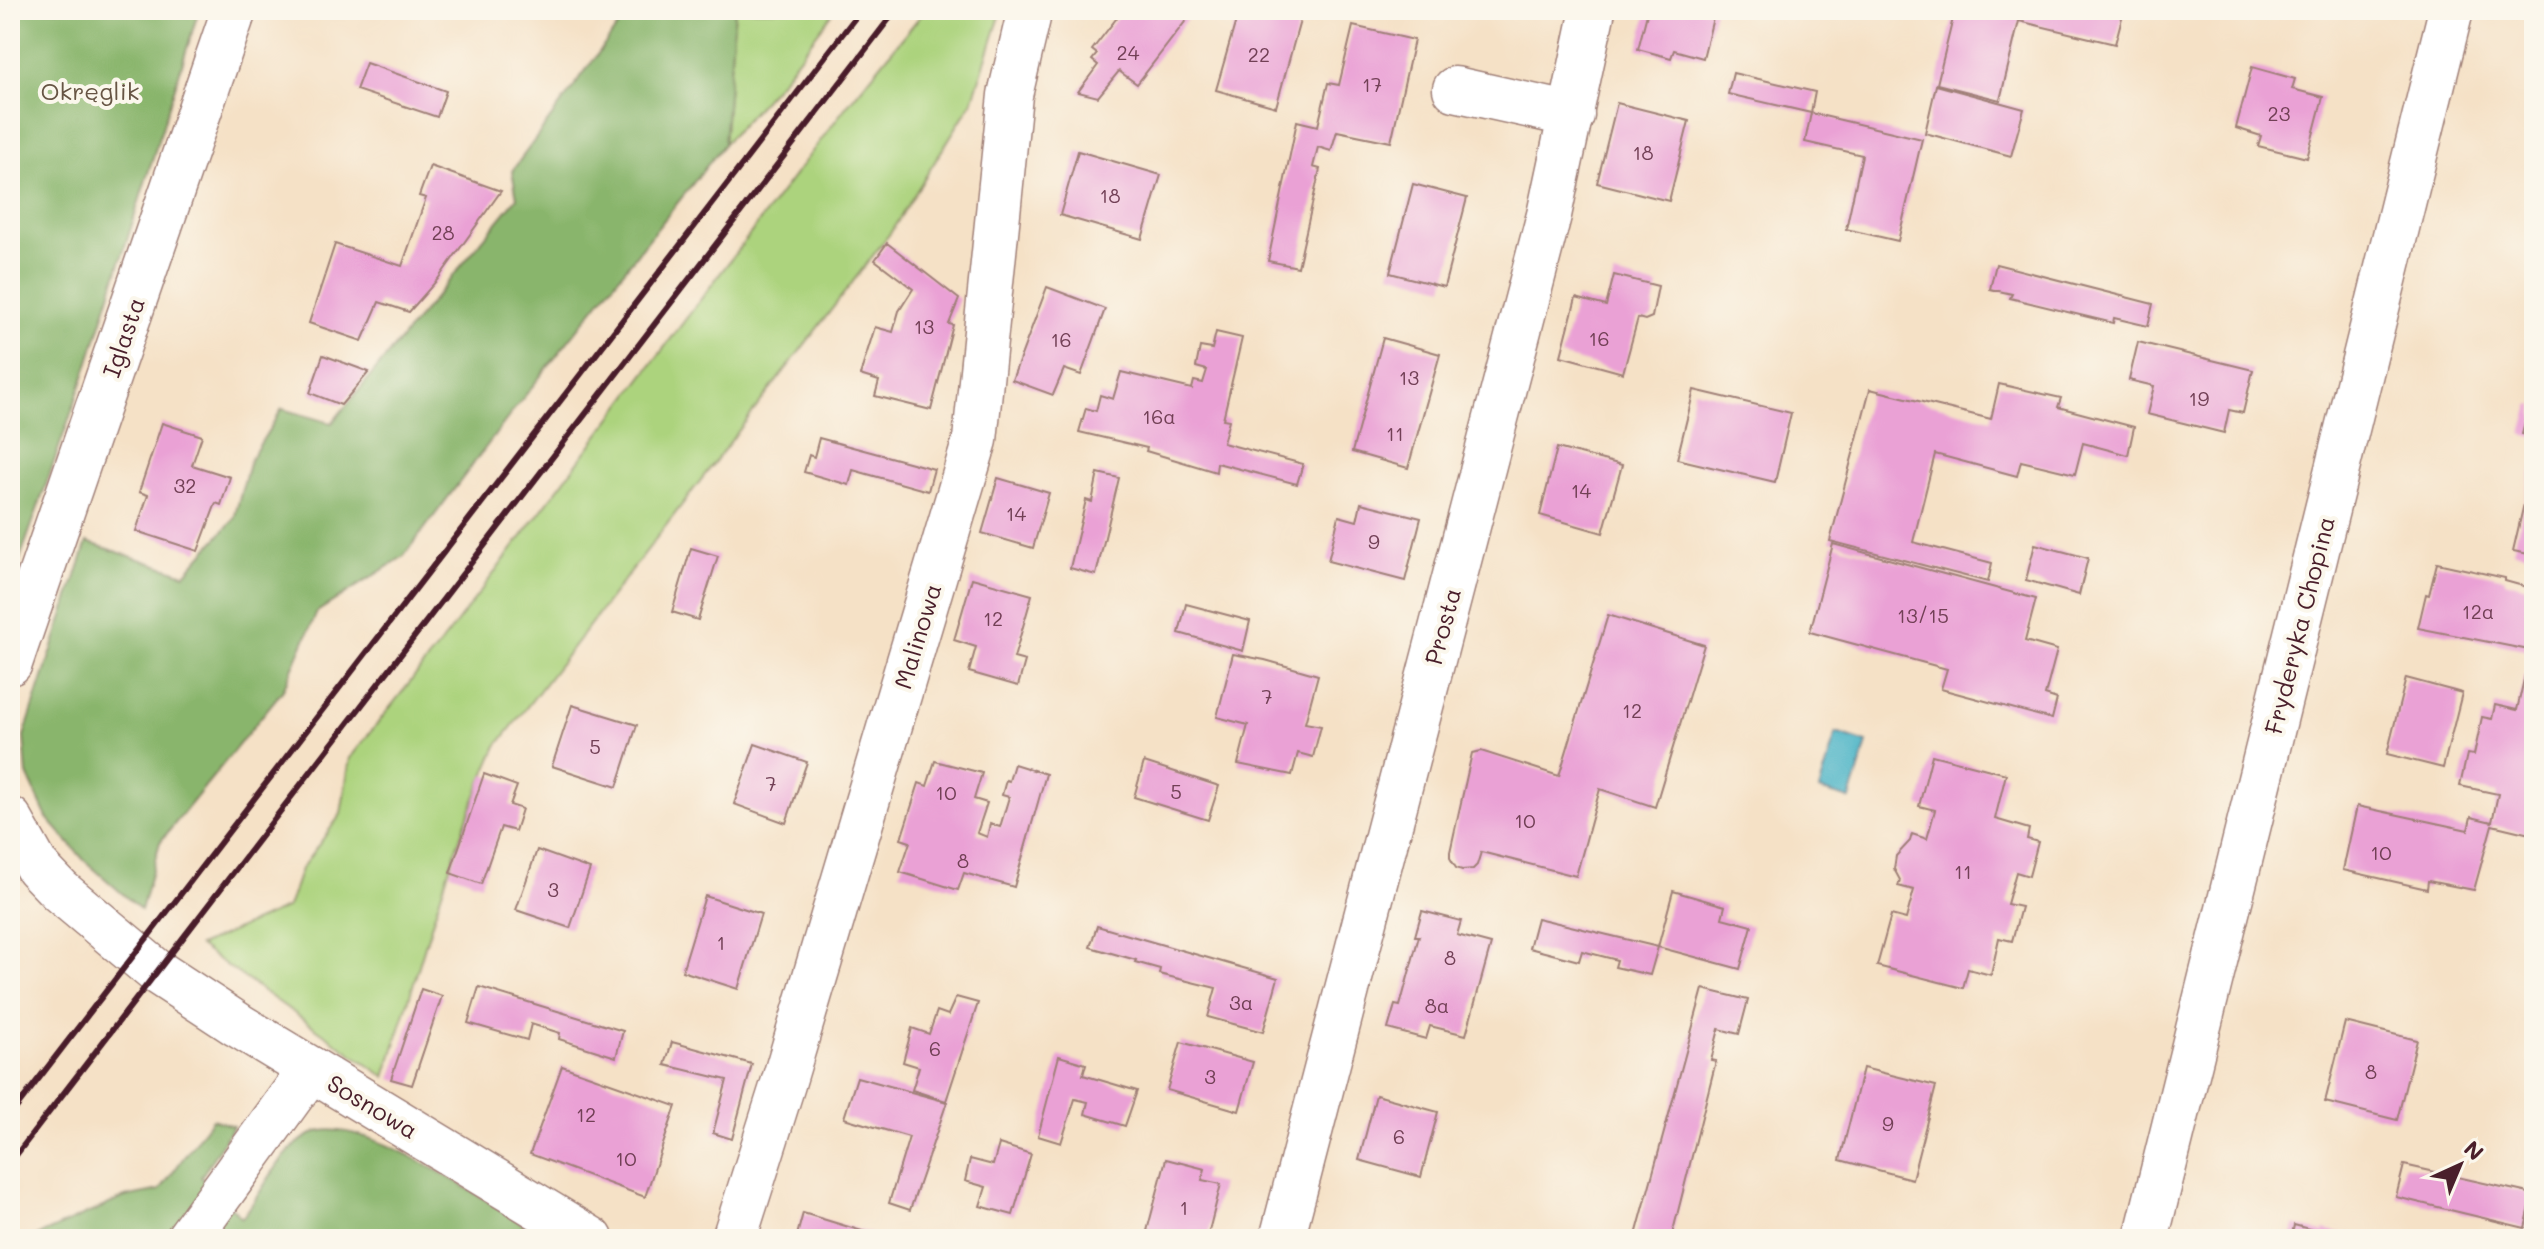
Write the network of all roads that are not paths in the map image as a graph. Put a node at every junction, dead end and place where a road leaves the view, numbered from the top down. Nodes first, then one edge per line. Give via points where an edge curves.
1 (234, 10) edge
2 (1593, 10) edge
3 (2451, 10) edge
4 (1028, 18) dead end
5 (1455, 89) dead end
6 (1572, 115) junction
7 (10, 663) edge
8 (10, 819) edge
9 (311, 1069) junction
10 (188, 1239) edge
11 (591, 1239) edge
12 (734, 1239) edge
13 (1282, 1239) edge
14 (2146, 1239) edge

1 - 7 street, Iglasta
2 - 6 street, Prosta
3 - 14 street, Fryderyka Chopina
4 - 12 street, Malinowa via 1010,95 975,440
5 - 6 street
6 - 13 street, Prosta
8 - 9 street, Sosnowa via 37,867 60,891 157,972
9 - 10 street
9 - 11 street, Sosnowa

